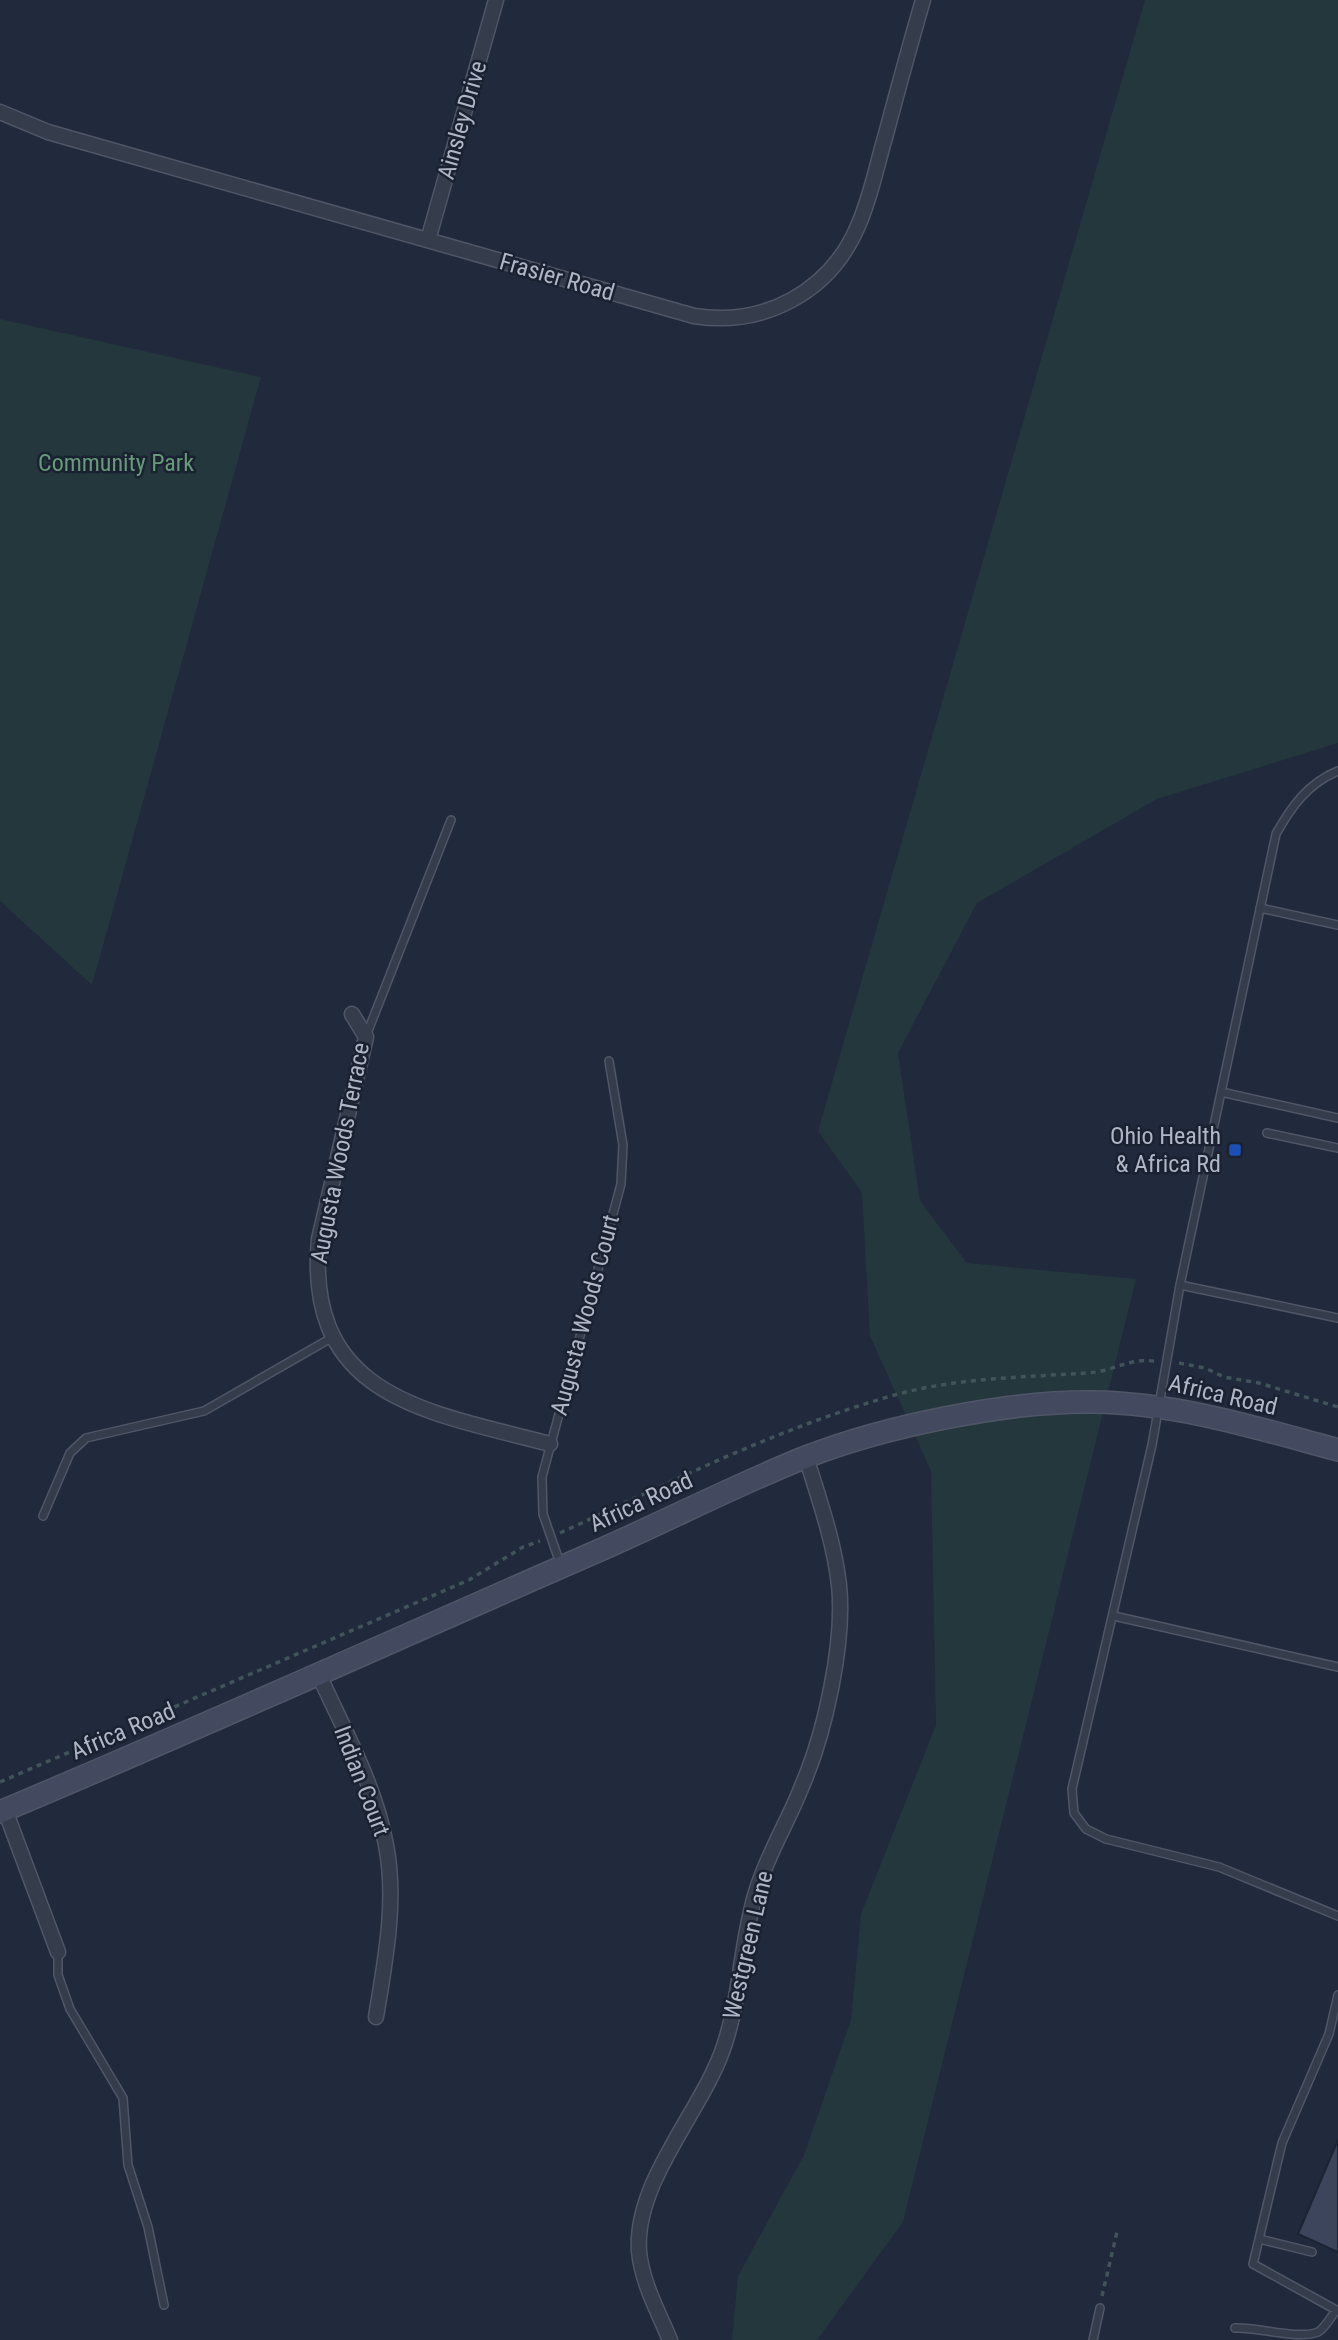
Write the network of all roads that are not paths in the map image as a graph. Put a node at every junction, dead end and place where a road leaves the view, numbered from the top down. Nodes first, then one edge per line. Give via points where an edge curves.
1 (496, 0) edge
2 (923, 0) edge
3 (0, 112) edge
4 (428, 240) junction
5 (1338, 771) edge
6 (451, 820) dead end
7 (1261, 908) junction
8 (1338, 925) edge
9 (352, 1014) dead end
10 (366, 1037) junction
11 (609, 1061) dead end
12 (1221, 1092) junction
13 (1338, 1118) edge
14 (1268, 1133) dead end
15 (1338, 1149) edge
16 (1180, 1285) junction
17 (1338, 1318) edge
18 (334, 1336) junction
19 (1159, 1406) junction
20 (550, 1444) junction
21 (1338, 1450) edge
22 (806, 1457) junction
23 (43, 1516) dead end
24 (561, 1567) junction
25 (1114, 1616) junction
26 (1338, 1667) edge
27 (319, 1675) junction
28 (3, 1811) edge
29 (1338, 1916) edge
30 (58, 1952) joint
31 (1338, 1995) edge
32 (376, 2017) dead end
33 (1259, 2239) junction
34 (1312, 2252) dead end
35 (164, 2305) dead end
36 (1100, 2308) road end
37 (1337, 2311) edge
38 (1235, 2328) dead end
39 (670, 2340) edge
40 (1093, 2340) edge

1 - 4 street, Ainsley Drive
2 - 4 street, Frasier Road via 858,226 831,270 792,301 743,318 717,320
3 - 4 street, Frasier Road via 48,132
5 - 7 lane via 1325,776 1293,804 1276,834
6 - 10 lane
7 - 8 lane
7 - 12 lane
9 - 10 street, Augusta Woods Terrace
10 - 18 street, Augusta Woods Terrace via 319,1239 318,1291
11 - 20 lane, Augusta Woods Court via 623,1145 621,1184
12 - 13 lane
12 - 16 lane
14 - 15 lane
16 - 17 lane
16 - 19 lane
18 - 20 street, Augusta Woods Terrace via 350,1361 393,1398
18 - 23 lane via 204,1411 86,1438 71,1453
19 - 21 street, Africa Road
19 - 22 street, Africa Road via 1093,1402 987,1410 853,1441
19 - 25 lane
20 - 24 lane, Augusta Woods Court via 541,1496
22 - 24 street, Africa Road
22 - 39 street, Westgreen Lane via 829,1533 839,1587 836,1653 824,1730 755,1893 725,2044 643,2215 639,2249 648,2291
24 - 27 street, Africa Road
25 - 26 lane
25 - 29 lane via 1072,1789 1074,1813 1086,1829 1106,1839 1219,1867
27 - 28 street, Africa Road
27 - 32 street, Indian Court via 364,1776 386,1845 389,1909
28 - 30 street
30 - 35 lane via 58,1975 70,2009 123,2098 128,2165 148,2227
31 - 33 lane via 1329,2034 1282,2143
33 - 34 lane
33 - 37 lane via 1253,2264
36 - 40 lane
37 - 38 lane via 1321,2331 1303,2337

